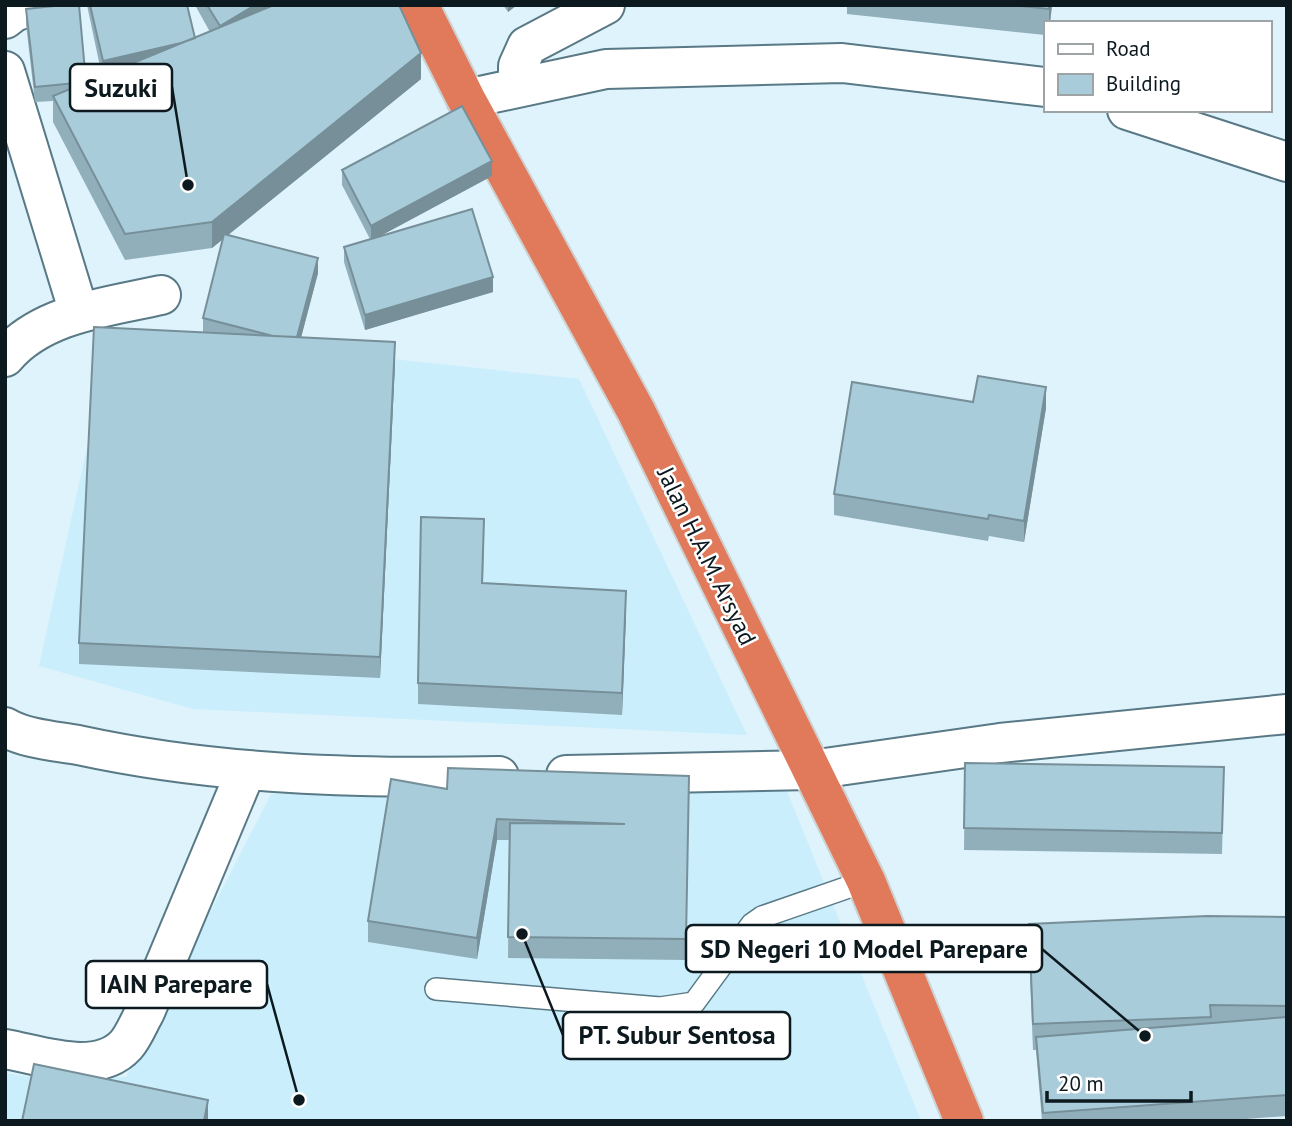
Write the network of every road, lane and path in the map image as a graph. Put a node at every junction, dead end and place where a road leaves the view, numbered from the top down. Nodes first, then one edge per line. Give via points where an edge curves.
1 (34, 5) edge
2 (419, 5) edge
3 (605, 5) edge
4 (5, 19) edge
5 (5, 71) edge
6 (518, 86) junction
7 (1044, 87) edge
8 (466, 99) junction
9 (1133, 112) edge
10 (1287, 162) edge
11 (161, 295) dead end
12 (79, 313) junction
13 (5, 357) edge
14 (1287, 714) edge
15 (5, 727) edge
16 (811, 770) junction
17 (244, 772) junction
18 (866, 881) junction
19 (1085, 934) edge
20 (895, 951) junction
21 (436, 989) dead end
22 (5, 1049) edge
23 (964, 1121) edge

1 - 4 street
2 - 8 highway, Jalan H.A.M. Arsyad
3 - 6 street via 527,46 518,66
5 - 12 street
6 - 7 street via 606,69 842,63
6 - 8 street
8 - 16 highway, Jalan H.A.M. Arsyad via 636,411
9 - 10 street
11 - 12 street
12 - 13 street via 21,338
14 - 16 street via 1013,741
15 - 17 street via 152,760
16 - 17 street via 424,778
16 - 18 highway, Jalan H.A.M. Arsyad
17 - 22 street via 145,1012 125,1046 82,1063
18 - 20 highway, Jalan H.A.M. Arsyad
18 - 21 lane via 762,917 752,924 694,1003 681,1007
19 - 20 lane
20 - 23 highway, Jalan H.A.M. Arsyad

